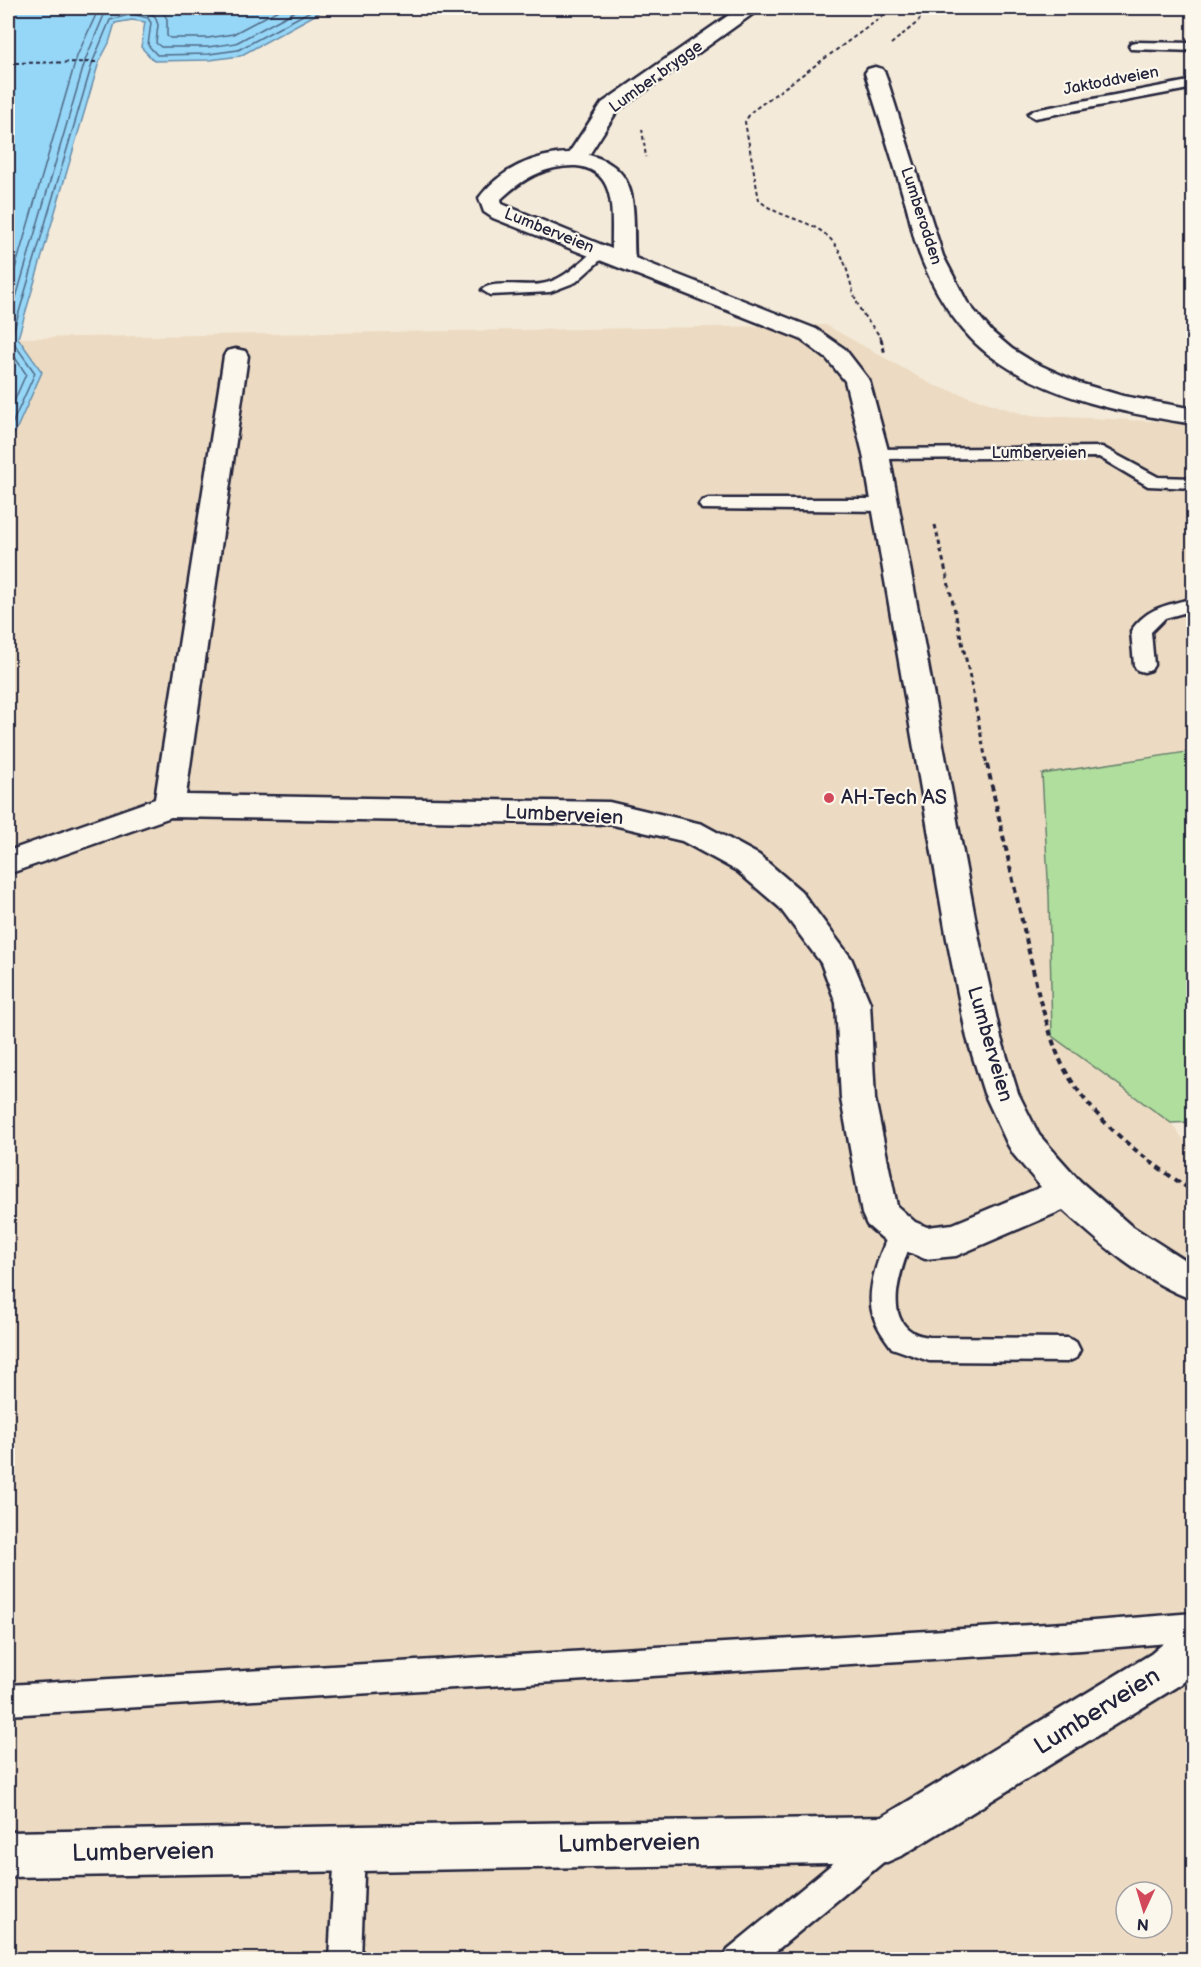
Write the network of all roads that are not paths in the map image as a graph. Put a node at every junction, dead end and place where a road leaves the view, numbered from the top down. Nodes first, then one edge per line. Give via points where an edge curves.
1 (751, 8) edge
2 (1136, 46) dead end
3 (1194, 47) edge
4 (875, 73) road end
5 (1194, 84) edge
6 (1035, 114) dead end
7 (575, 160) junction
8 (612, 257) junction
9 (490, 290) dead end
10 (236, 356) dead end
11 (1194, 417) edge
12 (876, 454) junction
13 (1194, 483) edge
14 (708, 505) dead end
15 (885, 505) junction
16 (1194, 604) edge
17 (1144, 665) dead end
18 (169, 806) junction
19 (8, 863) edge
20 (1067, 1192) junction
21 (902, 1233) junction
22 (1194, 1284) edge
23 (1067, 1350) dead end
24 (1194, 1627) edge
25 (1194, 1645) edge
26 (8, 1700) edge
27 (887, 1839) junction
28 (350, 1848) junction
29 (8, 1855) edge
30 (345, 1959) edge
31 (739, 1959) edge

1 - 7 street, Lumber brygge via 609,107
2 - 3 lane, Jaktoddveien
4 - 11 street, Lumberodden via 942,279 954,302 985,338 1010,359 1069,387 1124,405
5 - 6 lane, Jaktoddveien
7 - 8 street, Lumberveien via 597,165 613,176 618,191
7 - 8 street, Lumberveien via 528,168 499,189 490,202 501,213
8 - 9 lane via 544,289
8 - 12 street, Lumberveien via 777,320 808,334 836,354 857,380
10 - 18 street
12 - 13 lane, Lumberveien via 1102,452 1154,483
12 - 15 street, Lumberveien
14 - 15 lane
15 - 20 street, Lumberveien via 944,841 984,1038 1001,1093 1026,1145
16 - 17 lane via 1158,614 1142,631
18 - 19 street
18 - 21 street, Lumberveien via 609,813 691,832 748,863 790,899 835,958 853,1003 858,1099 880,1214
20 - 21 street, Lumberveien via 956,1240 925,1243
20 - 22 street, Lumberveien via 1117,1236
21 - 23 lane via 883,1305 901,1340 929,1349
24 - 26 lane
25 - 27 street, Lumberveien via 1166,1669
27 - 28 street, Lumberveien
27 - 31 lane
28 - 29 street, Lumberveien
28 - 30 lane

